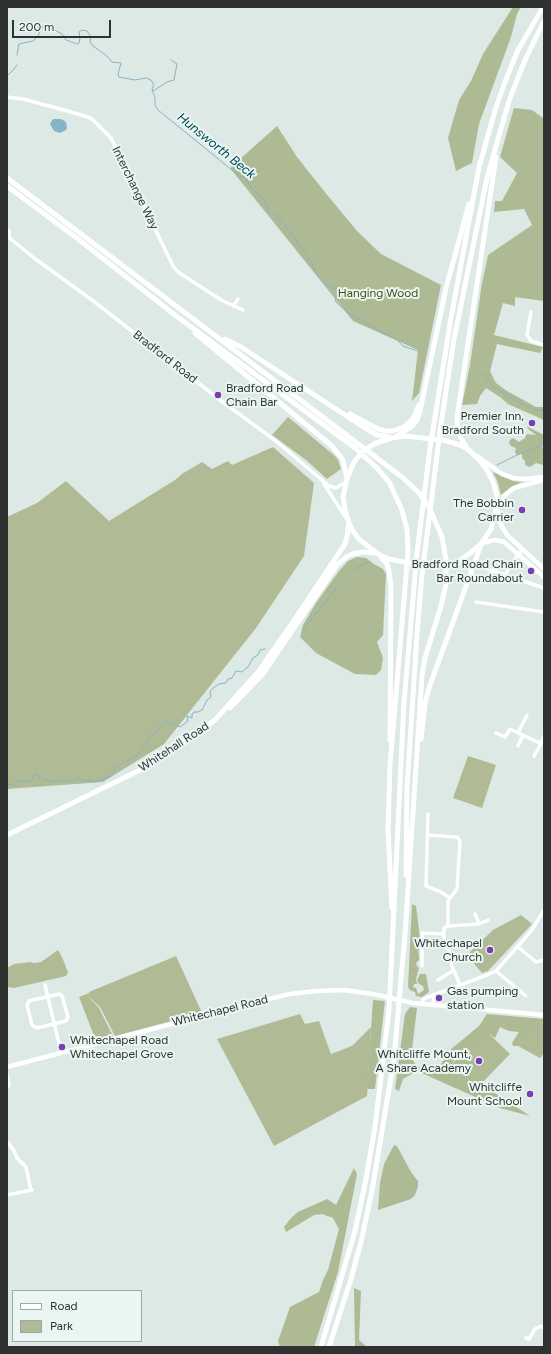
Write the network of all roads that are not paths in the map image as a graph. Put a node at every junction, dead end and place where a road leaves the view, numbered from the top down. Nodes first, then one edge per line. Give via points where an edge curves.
1 (543, 7) edge
2 (544, 21) edge
3 (7, 97) edge
4 (502, 125) junction
5 (480, 162) junction
6 (7, 178) edge
7 (7, 186) edge
8 (7, 228) edge
9 (8, 236) edge
10 (238, 299) dead end
11 (233, 306) junction
12 (243, 310) dead end
13 (531, 312) dead end
14 (175, 315) junction
15 (211, 332) junction
16 (544, 345) edge
17 (426, 385) junction
18 (329, 404) junction
19 (394, 437) junction
20 (357, 446) junction
21 (469, 450) junction
22 (475, 455) junction
23 (544, 477) edge
24 (321, 480) junction
25 (347, 480) junction
26 (544, 480) edge
27 (497, 506) junction
28 (348, 521) junction
29 (481, 544) junction
30 (520, 552) junction
31 (378, 554) junction
32 (486, 568) dead end
33 (544, 569) edge
34 (506, 575) junction
35 (544, 577) edge
36 (544, 588) edge
37 (476, 602) dead end
38 (544, 612) edge
39 (527, 715) dead end
40 (216, 720) junction
41 (496, 733) dead end
42 (518, 733) junction
43 (523, 735) junction
44 (544, 736) edge
45 (543, 742) edge
46 (518, 746) dead end
47 (534, 756) dead end
48 (390, 765) junction
49 (416, 773) junction
50 (428, 814) dead end
51 (7, 835) edge
52 (427, 835) junction
53 (450, 898) junction
54 (544, 910) edge
55 (475, 914) dead end
56 (488, 920) dead end
57 (479, 924) junction
58 (448, 926) junction
59 (404, 934) junction
60 (444, 934) junction
61 (393, 943) junction
62 (518, 947) junction
63 (544, 960) edge
64 (422, 966) dead end
65 (454, 970) junction
66 (496, 971) junction
67 (438, 980) dead end
68 (45, 985) dead end
69 (460, 985) junction
70 (434, 994) junction
71 (48, 996) junction
72 (526, 996) dead end
73 (422, 1004) junction
74 (433, 1005) junction
75 (544, 1015) edge
76 (54, 1024) junction
77 (61, 1052) junction
78 (7, 1067) edge
79 (7, 1075) edge
80 (7, 1088) edge
81 (7, 1142) edge
82 (7, 1195) edge
83 (544, 1328) edge
84 (528, 1340) dead end
85 (321, 1347) edge
86 (329, 1347) edge

1 - 5 highway via 517,52 493,115
2 - 4 highway via 524,60
3 - 11 street, Interchange Way via 92,119 111,138 173,266 178,272
4 - 21 highway via 457,417 459,435
4 - 59 highway via 487,178 454,339 424,554 407,788
5 - 17 highway via 446,288
5 - 61 highway via 430,448 417,553 404,702
6 - 15 highway
7 - 14 highway
8 - 9 street
9 - 24 street, Bradford Road via 276,440
10 - 11 street
11 - 12 street, Interchange Way
13 - 16 street via 527,335 531,341
14 - 20 highway
14 - 25 highway via 203,341 332,446 343,460
15 - 18 highway via 241,347
15 - 20 highway
17 - 18 highway via 413,419 404,427 393,431 378,429
17 - 19 highway via 417,420 411,427
18 - 19 highway via 372,432 380,436
19 - 21 highway via 443,440
19 - 25 highway via 376,443 363,452 354,462
20 - 48 highway via 389,482 405,520 407,572
20 - 49 highway via 375,456 412,486 429,506 444,545 446,584 425,658
21 - 22 highway
22 - 23 main road via 502,474 514,478
22 - 27 highway via 492,478
24 - 25 street, Bradford Road via 333,488 339,487
24 - 28 street, Bradford Road
25 - 28 highway via 343,501
26 - 27 main road via 514,488 504,495
27 - 29 highway via 491,529
27 - 30 main road via 502,528
28 - 31 highway via 359,539
28 - 40 highway, Whitehall Road via 345,544 259,671
29 - 30 main road via 492,540 501,541
29 - 31 highway via 454,563 438,565 400,562
29 - 49 highway via 430,685 425,703
30 - 33 main road
30 - 34 street via 509,566
30 - 35 main road
31 - 40 highway via 356,553 342,560 262,675
31 - 48 highway via 388,568 391,583
32 - 34 street
34 - 36 street
37 - 38 street
39 - 42 street
40 - 51 highway, Whitehall Road via 145,767
41 - 42 street via 505,737 510,729
42 - 43 street
43 - 45 street
43 - 46 street
44 - 45 street
45 - 47 street
48 - 61 highway via 388,830
49 - 59 highway
50 - 52 street
52 - 53 street via 426,886
52 - 53 street via 457,837 460,841 457,889
53 - 58 street via 447,904
54 - 62 street
55 - 57 street
56 - 57 street
57 - 58 street
58 - 60 street via 444,928
59 - 86 highway via 394,1058 373,1185 351,1279
60 - 64 street via 422,933
60 - 65 street via 444,944 449,951
61 - 85 highway via 389,1010 366,1179 355,1231
62 - 63 street via 536,962
62 - 66 street
65 - 67 street
65 - 69 street
66 - 69 street
66 - 72 street
68 - 71 street
69 - 70 street
70 - 73 street via 423,1000
70 - 74 street
71 - 76 street
71 - 76 street via 62,996 68,1017 66,1021
71 - 76 street via 30,1001 27,1005 32,1025 37,1028
73 - 74 main road, Whitechapel Road
73 - 77 main road, Whitechapel Road via 344,990 290,994
74 - 75 main road, Whitechapel Road
76 - 77 street
77 - 78 main road, Whitechapel Road
79 - 80 street
81 - 82 street via 26,1167 32,1190
83 - 84 street via 541,1326 535,1329

